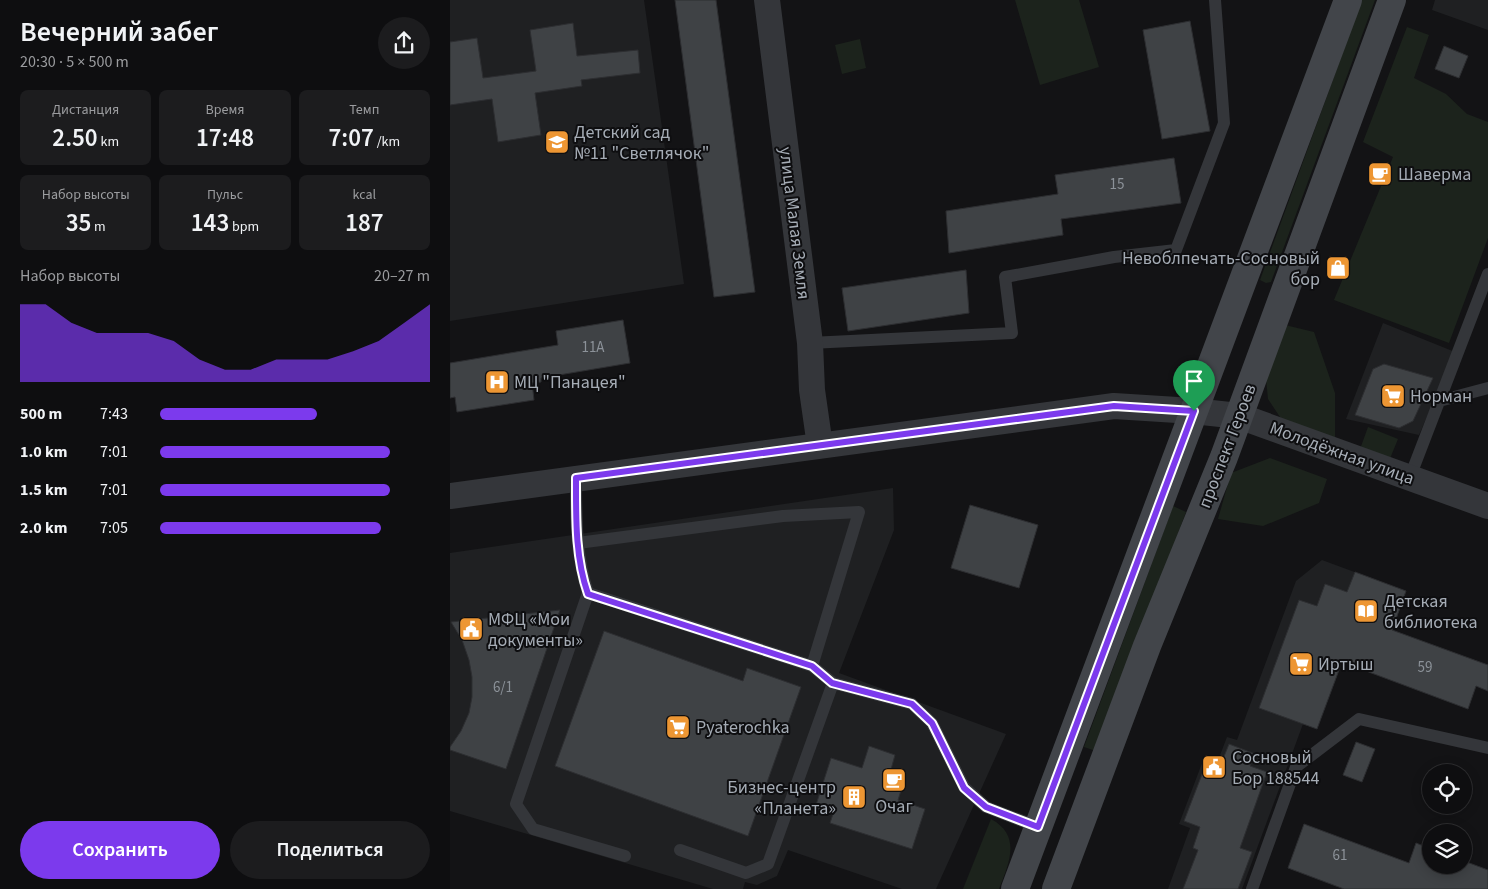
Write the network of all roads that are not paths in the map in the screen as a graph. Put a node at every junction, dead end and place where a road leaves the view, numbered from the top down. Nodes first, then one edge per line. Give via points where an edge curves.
1 (767, 0) edge
2 (1215, 0) edge
3 (1348, 0) edge
4 (1392, 0) edge
5 (1488, 274) edge
6 (810, 343) junction
7 (1488, 388) edge
8 (1439, 402) junction
9 (1194, 411) junction
10 (1239, 416) junction
11 (820, 446) junction
12 (1410, 477) junction
13 (576, 478) junction
14 (450, 496) edge
15 (1488, 506) edge
16 (578, 542) junction
17 (588, 594) junction
18 (812, 666) junction
19 (832, 683) junction
20 (1488, 748) edge
21 (1038, 827) junction
22 (680, 850) dead end
23 (626, 856) dead end
24 (1015, 889) edge
25 (1056, 889) edge
26 (1252, 889) edge

1 - 6 street, улица Малая Земля
2 - 6 lane via 1224,123 1176,250 1114,257 1005,277 1012,333
3 - 9 main road
4 - 10 main road, проспект Героев
5 - 8 lane
6 - 11 street, улица Малая Земля via 812,390
7 - 8 lane
8 - 12 lane
9 - 10 street, Молодёжная улица
9 - 11 street, Молодёжная улица via 1114,406
9 - 21 main road
10 - 12 street, Молодёжная улица
10 - 25 main road, проспект Героев
11 - 13 street, Молодёжная улица
12 - 15 street, Молодёжная улица
13 - 14 street, Молодёжная улица
13 - 16 lane
16 - 17 lane via 581,574
16 - 18 lane via 783,516 859,512
17 - 18 lane
17 - 23 lane via 516,804 533,829
18 - 19 lane
19 - 21 lane via 912,704 932,723 964,788 986,807
19 - 22 lane via 768,864 746,873
20 - 26 lane via 1360,719 1296,766
21 - 24 main road

